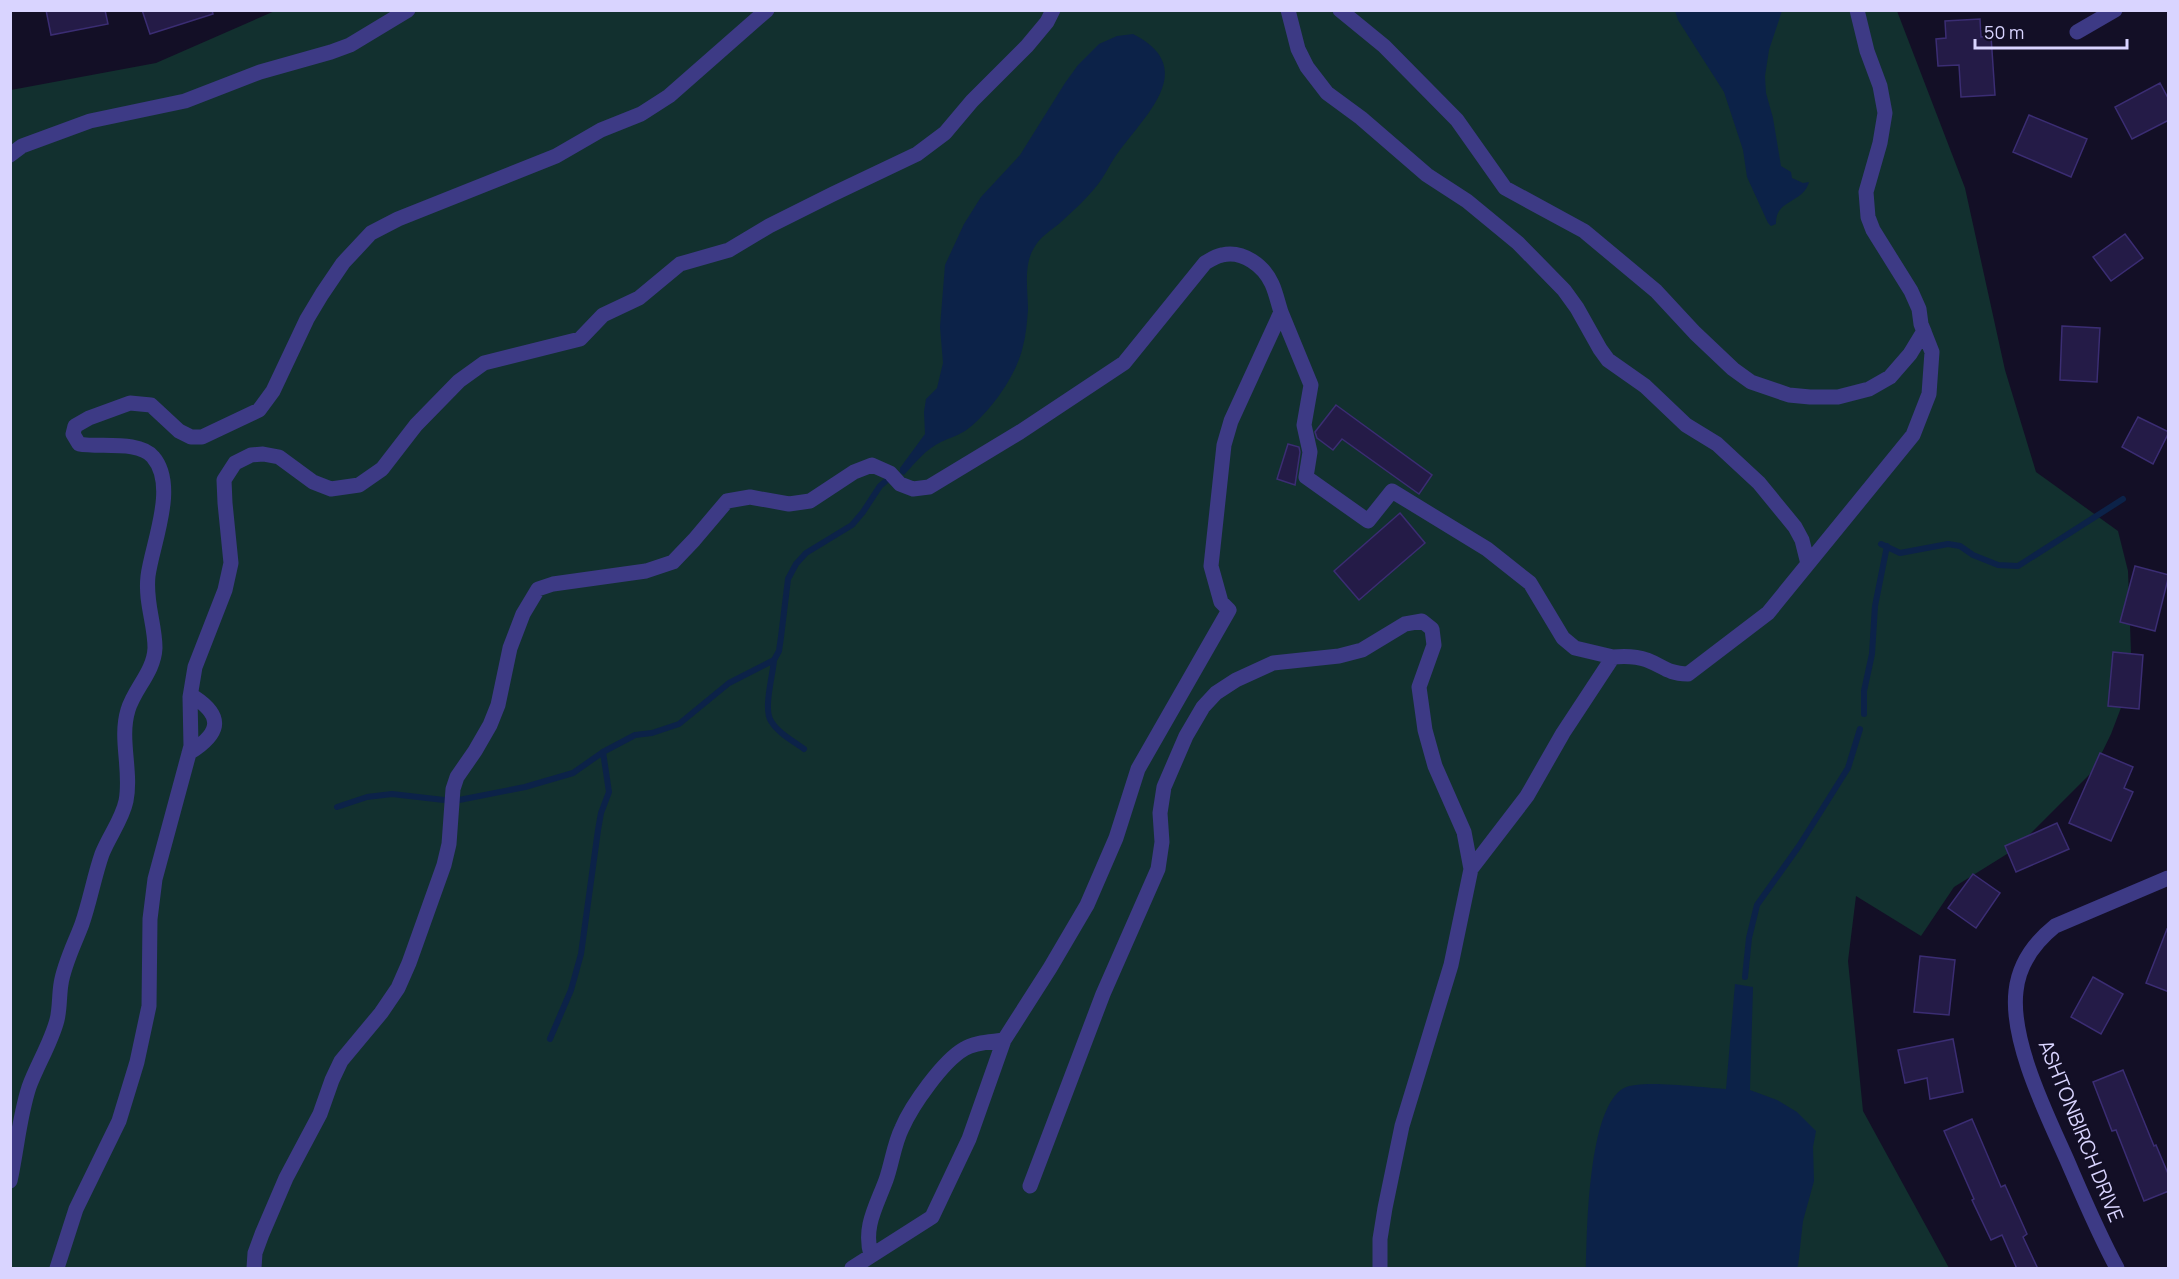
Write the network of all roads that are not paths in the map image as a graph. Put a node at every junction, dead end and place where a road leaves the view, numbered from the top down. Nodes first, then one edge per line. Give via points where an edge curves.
1 (408, 10) edge
2 (767, 10) edge
3 (1053, 10) edge
4 (1288, 10) edge
5 (1340, 10) edge
6 (1857, 10) edge
7 (2115, 10) edge
8 (2077, 32) dead end
9 (10, 155) edge
10 (1281, 312) junction
11 (1924, 331) junction
12 (1808, 564) junction
13 (1613, 657) junction
14 (190, 697) junction
15 (189, 753) junction
16 (1471, 869) junction
17 (2169, 878) edge
18 (1004, 1040) junction
19 (10, 1181) edge
20 (1030, 1186) dead end
21 (871, 1255) junction
22 (57, 1269) edge
23 (254, 1269) edge
24 (852, 1269) edge
25 (1380, 1269) edge
26 (2117, 1269) edge

1 - 9 street via 331,52 260,72 185,101 90,121 22,146
2 - 19 street via 669,96 641,114 601,130 556,156 371,233 343,263 306,319 273,391 259,410 202,437 179,431 150,405 130,403 75,426 73,434 79,444 142,450 153,456 161,471 162,510 148,575 147,600 155,649 125,722 129,774 126,801 102,854 61,983 57,1022 24,1103
3 - 14 street via 1027,46 945,134 917,154 769,226 729,250 680,264 639,298 603,315 580,339 484,363 459,381 382,469 359,485 331,489 313,482 279,457 263,454 235,463 224,480 231,563 225,590 195,667
4 - 12 street via 1298,49 1328,93 1427,175 1467,201 1518,243 1564,290 1608,360 1645,386 1686,425 1717,444 1759,483 1795,527
5 - 11 street via 1384,46 1457,120 1505,188 1584,231 1656,291 1732,369 1751,382 1789,395 1810,397 1838,397 1869,389 1890,377
6 - 11 street via 1885,113 1866,192 1868,217 1911,291
7 - 8 street
10 - 13 street via 1311,385 1304,425 1310,452 1306,477 1368,521 1392,491 1487,549 1530,583 1563,638 1575,648
10 - 18 street via 1231,421 1224,445 1211,566 1221,602 1229,610 1138,769 1116,838 1087,905
10 - 23 street via 1273,285 1258,265 1237,255 1224,254 1205,263 1124,363 929,487 913,489 900,484 890,473 872,465 810,501 789,504 736,498 727,501 673,562 646,571 563,582 538,590 523,614 510,648 490,725 457,777 444,865 409,963 398,988 341,1061 262,1234
11 - 12 street via 1932,352 1929,394 1912,435
12 - 13 street via 1768,613 1688,674 1673,674 1646,660
13 - 16 street via 1527,795
14 - 15 street
14 - 15 street via 210,709 215,720 206,741
15 - 22 street via 155,879 150,920 149,1006 137,1062 119,1121 76,1209
16 - 20 street via 1464,832 1435,766 1425,730 1419,687 1434,645 1432,629 1422,621 1405,624 1362,650 1339,657 1273,663 1216,693 1186,736 1164,787 1158,869 1103,994
16 - 25 street via 1451,965 1402,1126 1380,1239
17 - 26 street, ASHTONBIRCH DRIVE via 2055,926 2039,938 2025,958 2015,992 2016,1018 2025,1055 2050,1122
18 - 21 street via 969,1139 932,1217
18 - 21 street via 966,1048 950,1059 907,1117 869,1227
21 - 24 street

